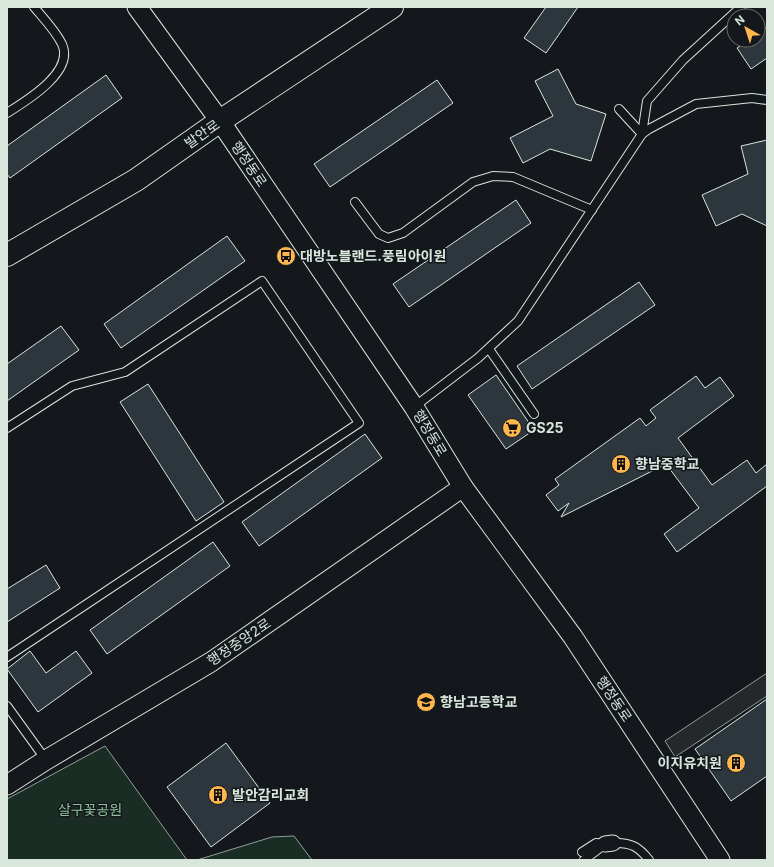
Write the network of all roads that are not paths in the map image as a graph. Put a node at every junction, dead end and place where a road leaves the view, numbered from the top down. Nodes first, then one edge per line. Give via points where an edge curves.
1 (34, 7) edge
2 (137, 7) edge
3 (392, 7) edge
4 (741, 7) edge
5 (767, 100) edge
6 (619, 109) dead end
7 (7, 113) edge
8 (220, 121) junction
9 (642, 134) junction
10 (355, 202) dead end
11 (592, 210) junction
12 (7, 254) edge
13 (488, 349) junction
14 (414, 407) junction
15 (534, 414) dead end
16 (7, 428) edge
17 (463, 487) junction
18 (7, 657) edge
19 (7, 706) edge
20 (46, 760) junction
21 (7, 786) edge
22 (609, 843) junction
23 (582, 852) dead end
24 (584, 860) edge
25 (649, 860) edge
26 (720, 860) edge

1 - 7 lane via 62,45 64,58 58,72 46,86
2 - 8 street, 행정동로
3 - 8 main road, 발안로
4 - 9 lane via 683,60 647,101
5 - 9 lane via 752,98 696,104
6 - 9 lane
8 - 12 main road, 발안로 via 136,180
8 - 14 street, 행정동로
9 - 11 lane
10 - 11 lane via 379,234 388,238 403,234 473,182 493,176 513,177
11 - 13 lane via 518,320
13 - 14 lane
13 - 15 lane
14 - 17 street, 행정동로
16 - 18 lane via 72,386 125,372 262,281 359,423
17 - 20 street, 행정중앙2로 via 211,662
17 - 26 street, 행정동로 via 573,637
19 - 20 lane
20 - 21 street, 행정중앙2로
22 - 23 lane via 596,843
22 - 24 lane
22 - 25 lane via 632,844 640,848

